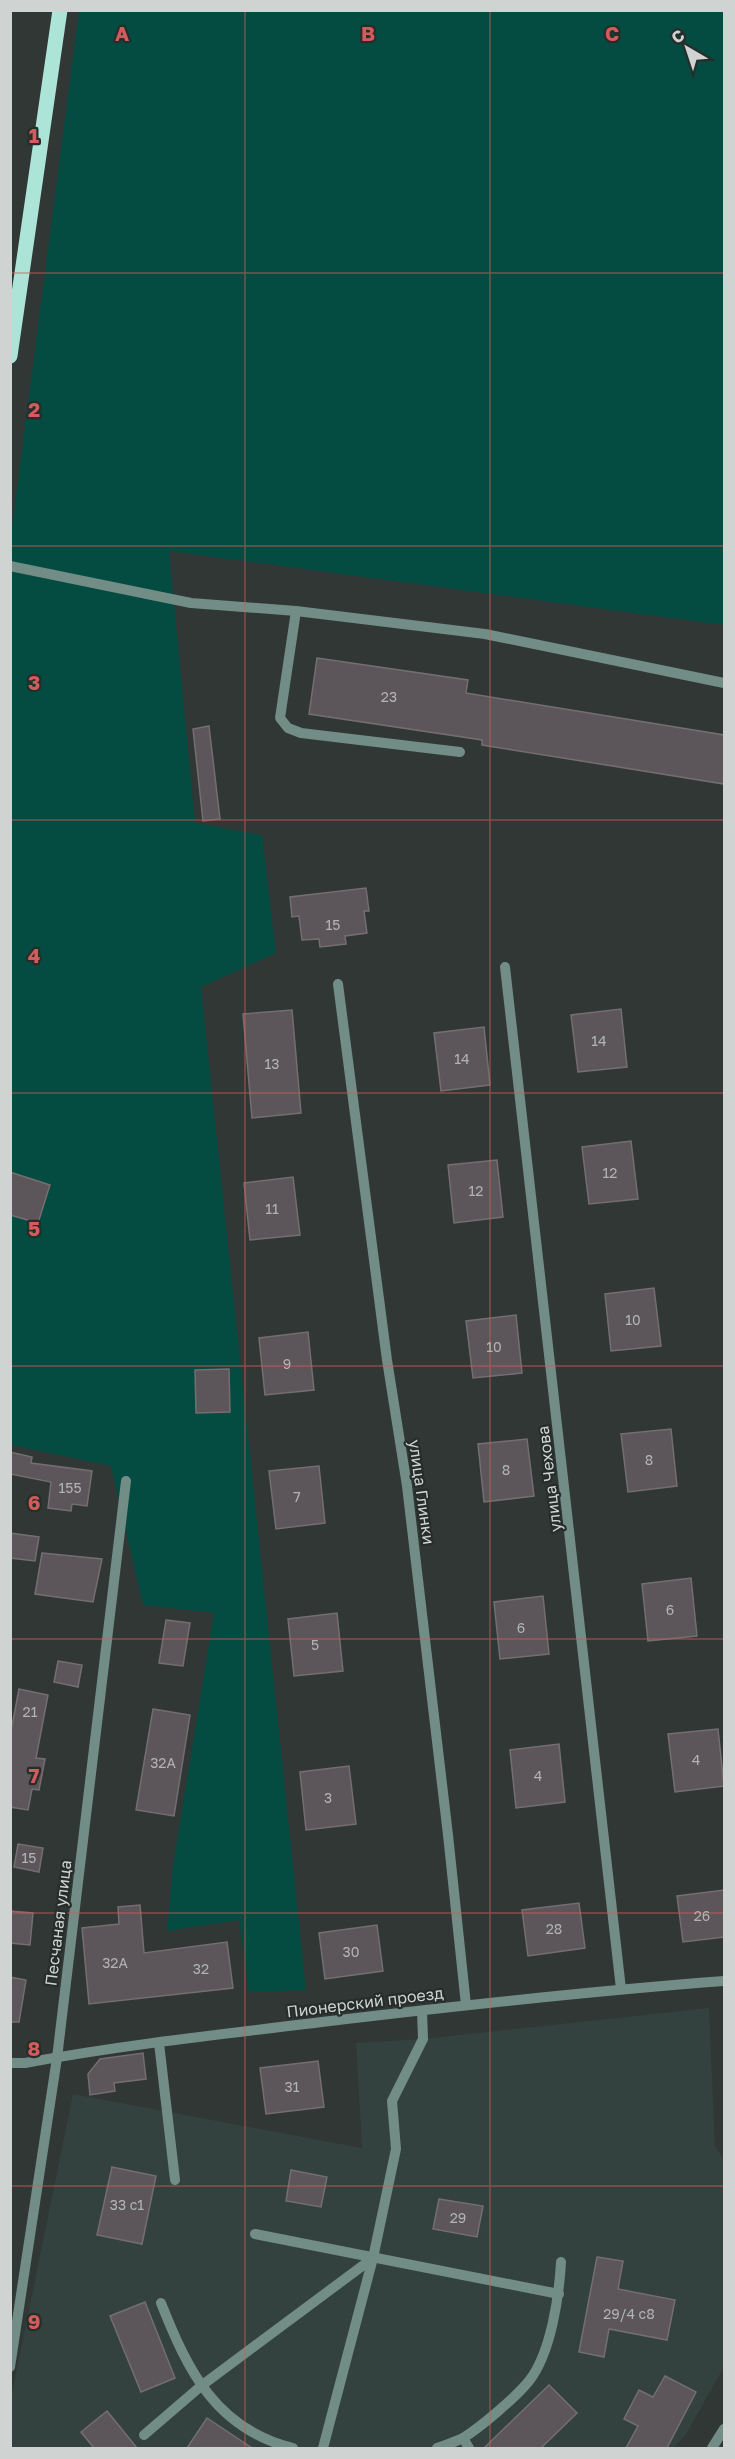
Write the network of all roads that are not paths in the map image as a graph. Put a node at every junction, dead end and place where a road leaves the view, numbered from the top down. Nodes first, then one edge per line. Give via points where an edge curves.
1 (60, 10) edge
2 (10, 356) edge
3 (10, 566) edge
4 (296, 611) junction
5 (724, 683) edge
6 (460, 752) dead end
7 (506, 967) dead end
8 (338, 984) dead end
9 (126, 1481) dead end
10 (724, 1981) edge
11 (621, 1989) junction
12 (465, 2005) junction
13 (422, 2011) junction
14 (159, 2043) junction
15 (57, 2058) junction
16 (10, 2063) edge
17 (175, 2180) dead end
18 (255, 2234) dead end
19 (373, 2258) junction
20 (561, 2262) dead end
21 (559, 2294) junction
22 (161, 2303) dead end
23 (10, 2367) edge
24 (201, 2386) junction
25 (724, 2429) edge
26 (144, 2435) dead end
27 (463, 2438) junction
28 (293, 2448) edge
29 (323, 2448) edge
30 (437, 2448) edge
31 (469, 2448) edge
32 (712, 2448) edge

1 - 2 main road
3 - 4 street via 191,603
4 - 5 street via 485,634
4 - 6 street via 280,718 288,728 301,733
7 - 11 street, улица Чехова
8 - 12 street, улица Глинки via 408,1498
9 - 15 street, Песчаная улица
10 - 11 street, Пионерский проезд
11 - 12 street, Пионерский проезд
12 - 13 street, Пионерский проезд
13 - 14 street, Пионерский проезд
13 - 19 street via 423,2038 392,2101 396,2150
14 - 15 street, Пионерский проезд
14 - 17 street
15 - 16 street, Пионерский проезд
15 - 23 street, Песчаная улица
18 - 19 street
19 - 21 street
19 - 24 street
19 - 29 street
20 - 21 street
21 - 27 street via 548,2342 529,2380
22 - 24 street
24 - 26 street
24 - 28 street via 237,2423
25 - 32 street
27 - 30 street
27 - 31 street

